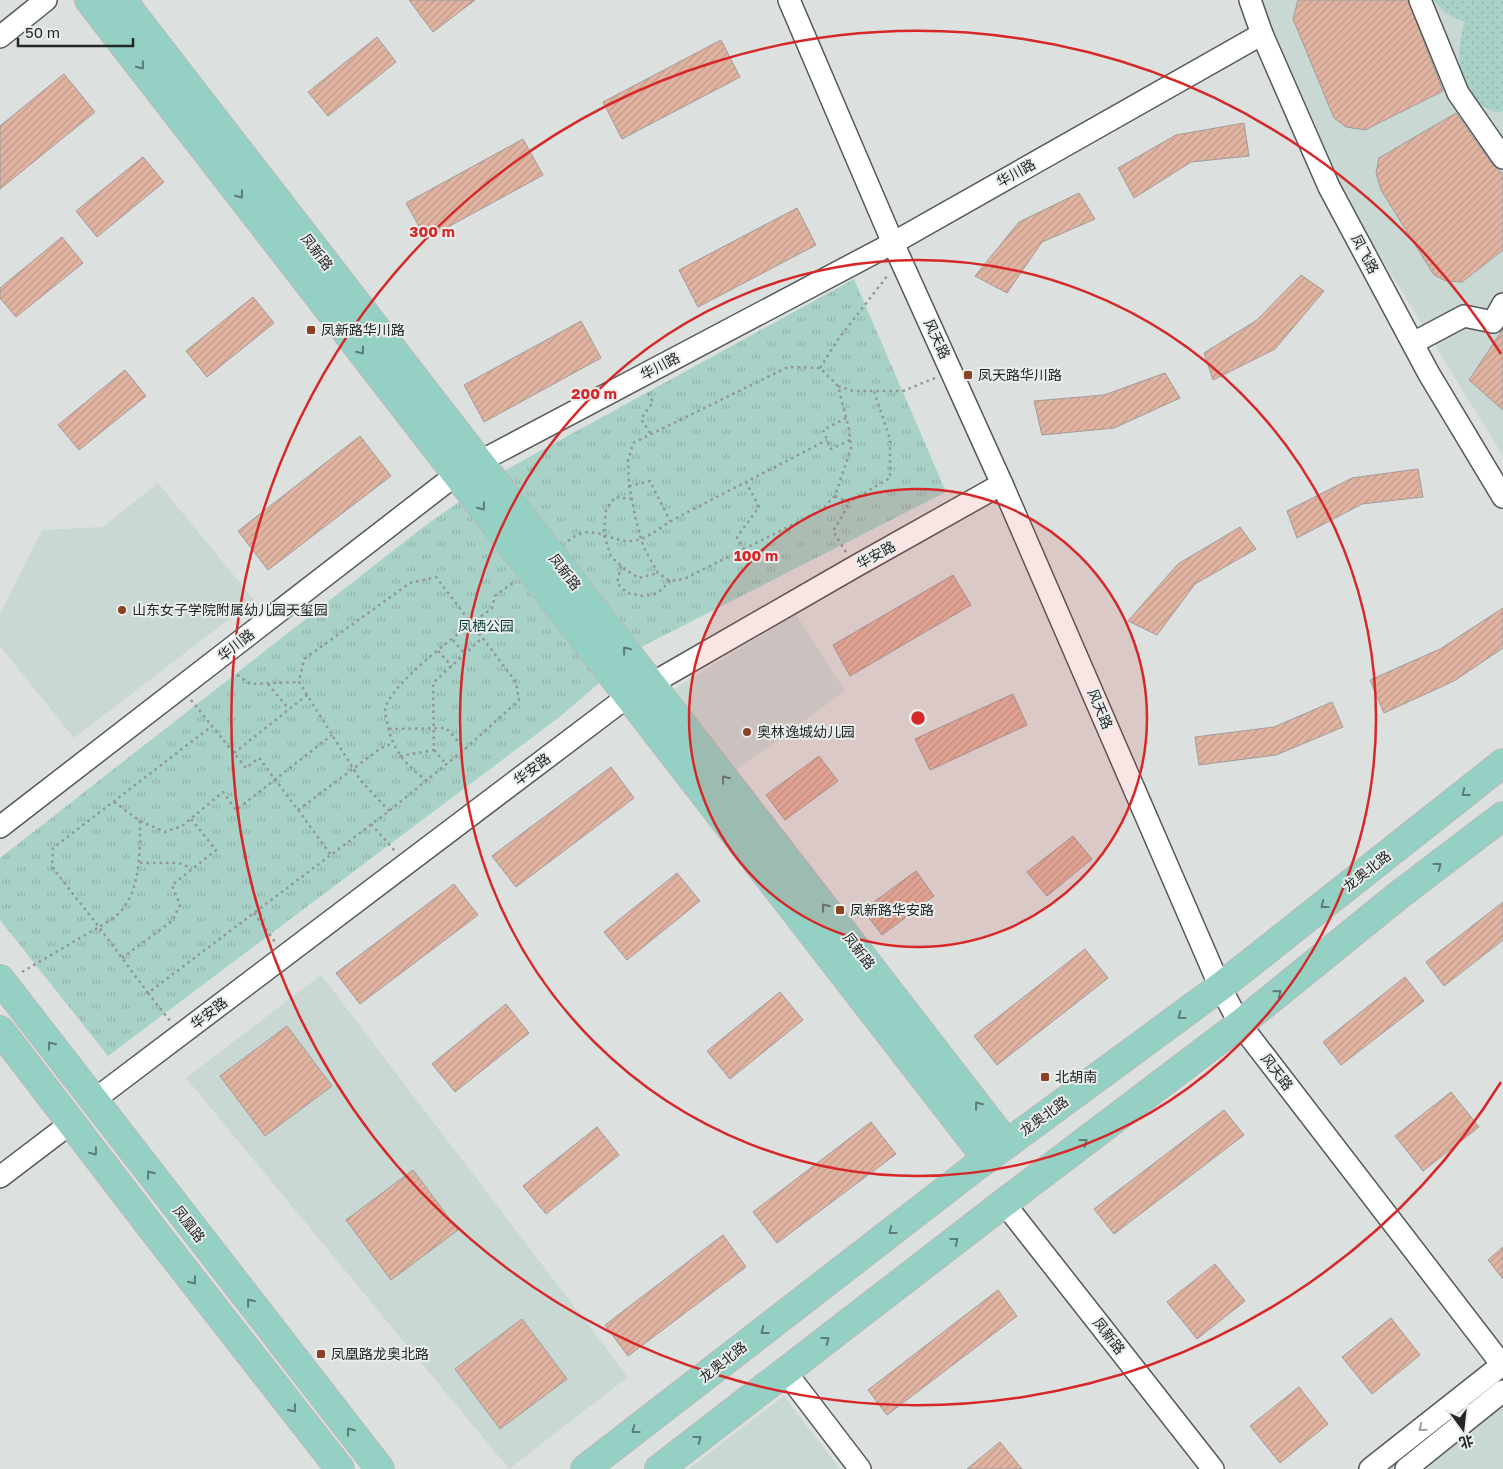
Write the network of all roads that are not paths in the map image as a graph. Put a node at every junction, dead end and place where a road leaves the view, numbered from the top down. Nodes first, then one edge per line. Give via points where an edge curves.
1 (46, 0) edge
2 (89, 0) edge
3 (122, 0) edge
4 (789, 0) edge
5 (1250, 0) edge
6 (1420, 0) edge
7 (1262, 34) junction
8 (0, 37) edge
9 (1503, 158) edge
10 (897, 251) junction
11 (1503, 304) edge
12 (1413, 343) junction
13 (468, 468) junction
14 (1002, 484) junction
15 (1503, 497) edge
16 (640, 690) junction
17 (1503, 763) edge
18 (1503, 816) edge
19 (0, 827) edge
20 (2, 981) edge
21 (1220, 987) junction
22 (1240, 1024) junction
23 (0, 1030) edge
24 (94, 1100) junction
25 (71, 1123) junction
26 (997, 1151) junction
27 (0, 1177) edge
28 (1004, 1203) junction
29 (1503, 1365) edge
30 (785, 1372) junction
31 (1503, 1391) edge
32 (340, 1469) edge
33 (380, 1469) edge
34 (585, 1469) edge
35 (659, 1469) edge
36 (860, 1469) edge
37 (1213, 1469) edge
38 (1370, 1469) edge
39 (1406, 1469) edge

1 - 8 street
2 -> 13 main road
3 - 13 main road, 凤新路
4 - 10 street, 风天路
5 - 7 street, 凤飞路
6 - 9 street via 1458,93
7 - 10 street, 华川路
7 - 12 street, 凤飞路 via 1329,187
10 - 13 street, 华川路
10 - 14 street, 风天路
11 - 12 street via 1493,322 1464,316
12 - 15 street, 凤飞路
13 - 16 main road, 凤新路
13 - 19 street, 华川路
14 - 16 street, 华安路
14 - 21 street, 风天路
16 - 24 street, 华安路
16 - 26 main road, 凤新路
17 -> 21 main road, 龙奥北路
22 -> 18 main road via 1399,895
24 -> 20 main road, 凤凰路
21 - 22 street, 风天路
21 -> 26 main road, 龙奥北路
28 -> 22 main road
22 - 29 street, 风天路
23 - 25 main road
33 -> 24 main road, 凤凰路
25 - 27 street
25 -> 32 main road
26 -> 34 main road, 龙奥北路
30 -> 28 main road
28 - 37 street, 凤新路
29 -> 38 street
35 -> 30 main road
30 - 36 street
31 - 39 street

